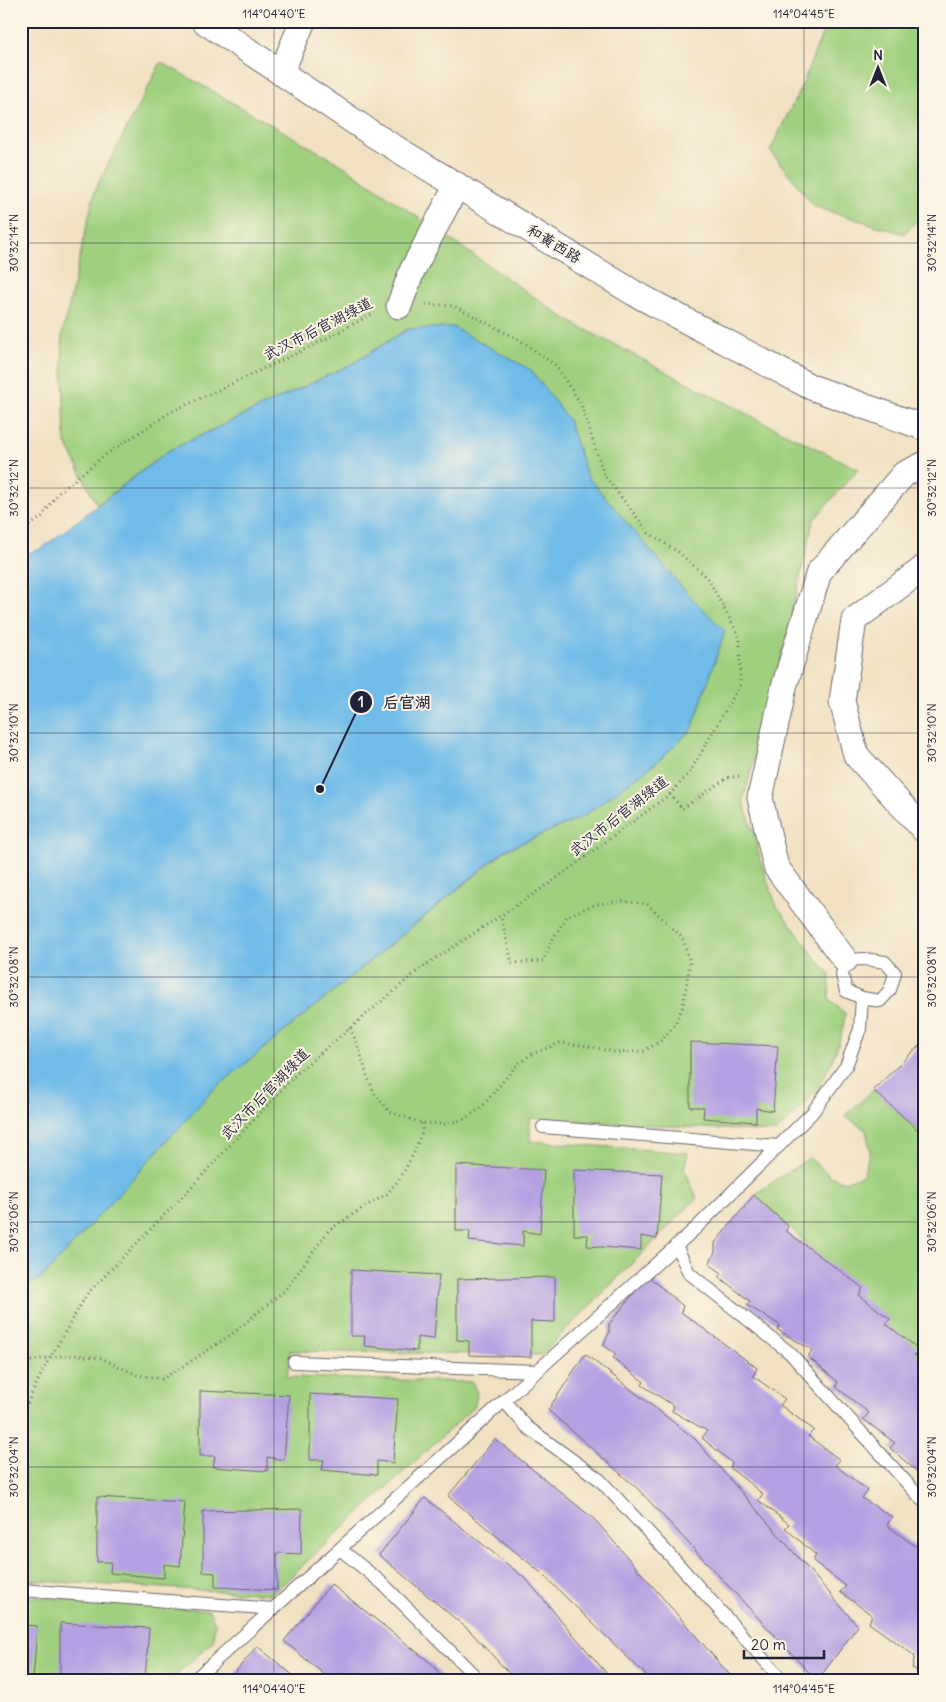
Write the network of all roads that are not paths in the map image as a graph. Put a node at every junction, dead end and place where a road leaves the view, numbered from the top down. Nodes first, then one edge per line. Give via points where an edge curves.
1 (204, 21) edge
2 (303, 21) edge
3 (281, 73) junction
4 (457, 185) junction
5 (399, 306) road end
6 (925, 428) edge
7 (925, 464) edge
8 (925, 567) edge
9 (925, 832) edge
10 (845, 960) junction
11 (862, 998) junction
12 (543, 1127) dead end
13 (779, 1146) junction
14 (676, 1245) junction
15 (294, 1362) dead end
16 (538, 1371) junction
17 (504, 1401) junction
18 (925, 1502) edge
19 (340, 1549) junction
20 (21, 1590) edge
21 (274, 1609) junction
22 (194, 1681) edge
23 (480, 1681) edge
24 (783, 1681) edge

1 - 3 street, 和黄西路
2 - 3 street
3 - 4 street, 和黄西路
4 - 5 street via 412,272
4 - 6 street, 和黄西路 via 634,293 811,387
7 - 10 street via 904,474 819,572 784,686 760,798 776,867
8 - 9 street via 854,620 842,702 856,755
10 - 11 lane via 842,975 846,991
10 - 11 lane via 885,962 894,973 890,990 880,1001
11 - 13 lane via 860,1029 846,1066 812,1113
12 - 13 lane
13 - 14 lane
14 - 16 lane
14 - 18 lane via 689,1273 790,1353
15 - 16 lane
16 - 17 lane
17 - 19 lane
17 - 24 lane via 526,1427 600,1480
19 - 21 lane
19 - 23 lane via 382,1583
20 - 21 lane
21 - 22 lane

